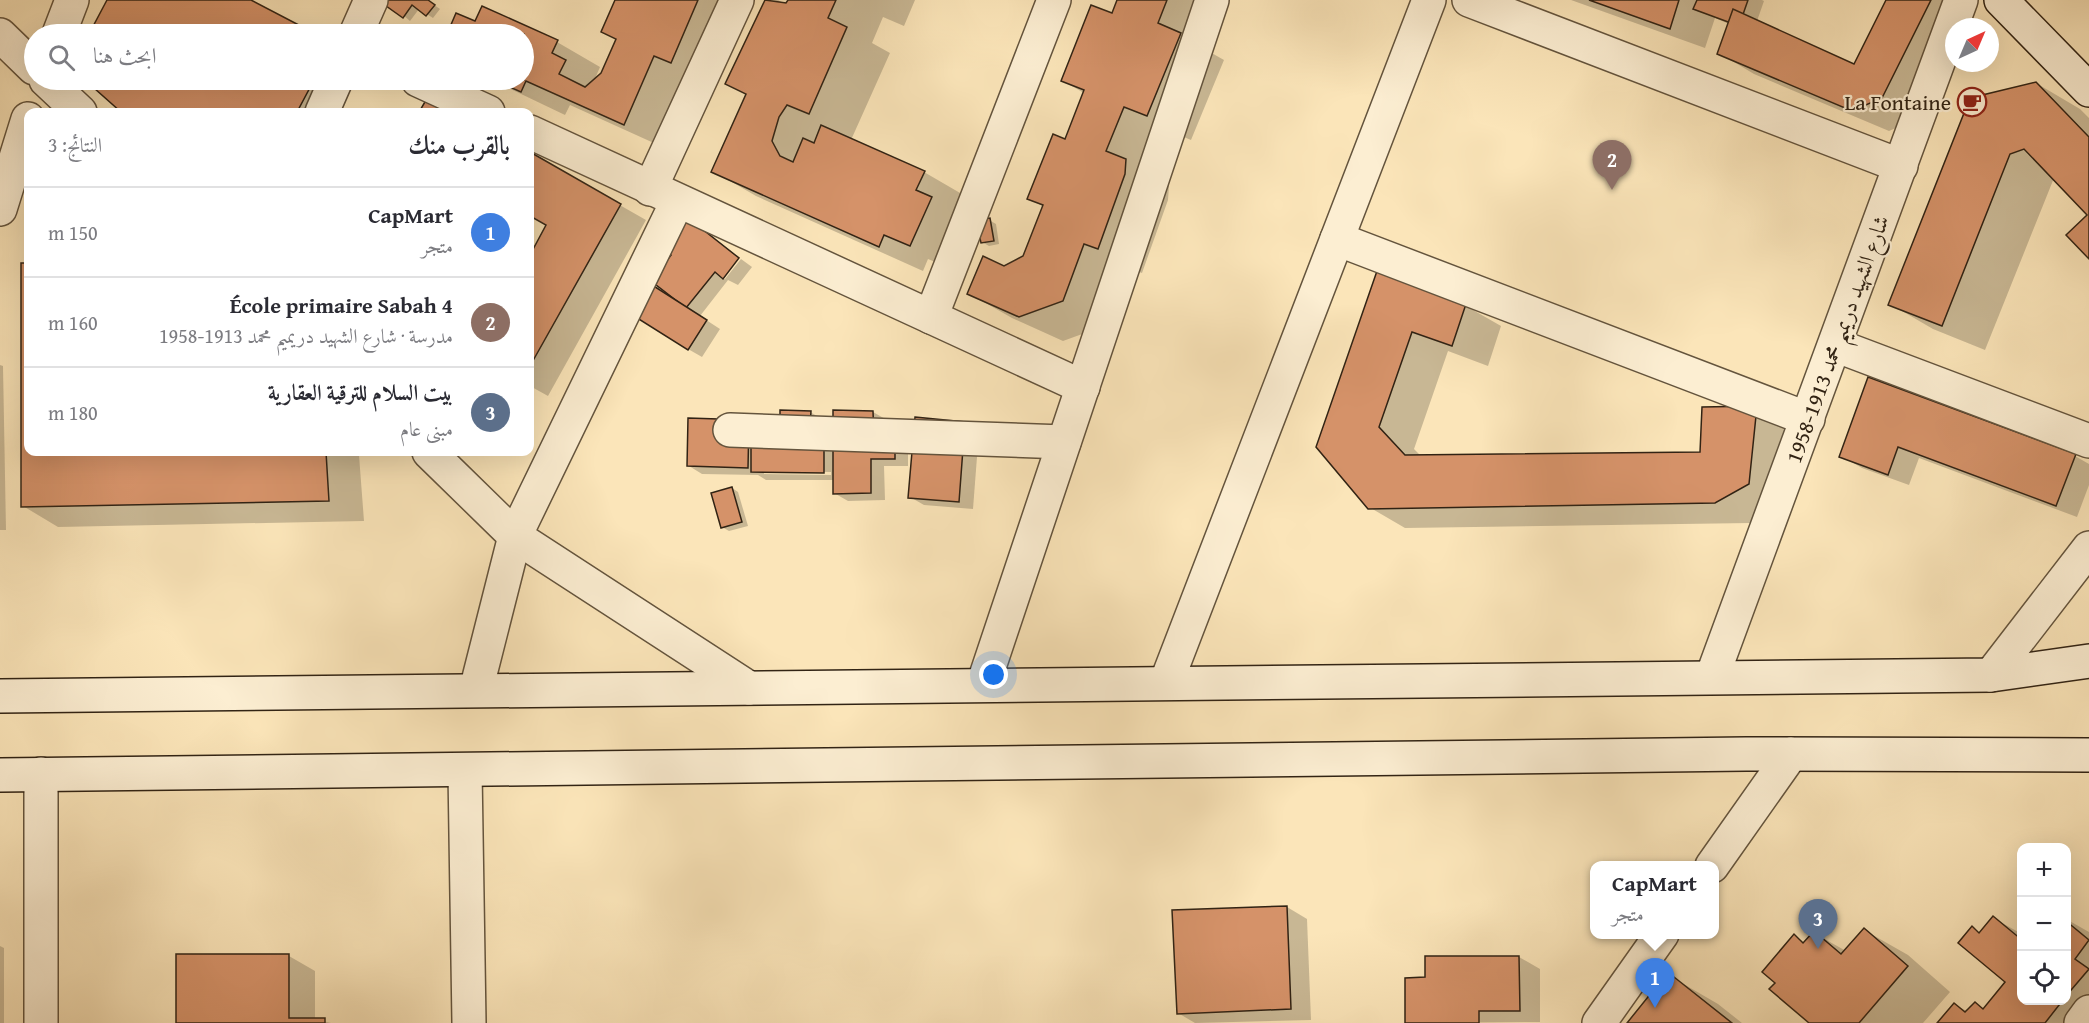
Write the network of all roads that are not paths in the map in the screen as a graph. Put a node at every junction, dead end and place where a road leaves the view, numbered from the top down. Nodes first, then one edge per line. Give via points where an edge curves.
1 (72, 0) edge
2 (371, 0) edge
3 (737, 0) edge
4 (1054, 0) edge
5 (1212, 0) edge
6 (1429, 0) edge
7 (1469, 0) edge
8 (1961, 0) edge
9 (2001, 0) edge
10 (62, 24) edge
11 (360, 24) edge
12 (0, 35) edge
13 (24, 58) edge
14 (38, 90) edge
15 (57, 90) edge
16 (332, 90) edge
17 (440, 90) edge
18 (2089, 90) edge
19 (32, 108) edge
20 (76, 108) edge
21 (324, 108) edge
22 (479, 108) edge
23 (24, 132) edge
24 (534, 134) edge
25 (1900, 166) junction
26 (664, 195) junction
27 (0, 209) edge
28 (1337, 239) junction
29 (931, 317) junction
30 (1835, 345) junction
31 (1083, 387) junction
32 (1808, 418) junction
33 (730, 430) dead end
34 (2089, 441) edge
35 (1064, 442) junction
36 (433, 456) edge
37 (515, 536) junction
38 (2089, 548) edge
39 (2089, 661) edge
40 (1991, 675) junction
41 (1712, 677) junction
42 (1166, 683) junction
43 (983, 685) junction
44 (749, 687) junction
45 (476, 690) junction
46 (0, 696) edge
47 (1791, 754) junction
48 (2089, 755) edge
49 (465, 771) junction
50 (41, 774) junction
51 (0, 775) edge
52 (1716, 861) edge
53 (1658, 939) edge
54 (2089, 1012) edge
55 (40, 1023) edge
56 (469, 1023) edge
57 (1599, 1023) edge
58 (2081, 1023) edge

1 - 10 street
2 - 11 street
3 - 26 street
4 - 29 street
5 - 31 street
6 - 28 street
7 - 25 street
8 - 25 street, شارع الشهيد دريميم محمد 1913-1958
9 - 18 street
12 - 13 street
14 - 19 street
15 - 20 street
16 - 21 street
17 - 22 street
23 - 27 street
24 - 26 street
25 - 30 street, شارع الشهيد دريميم محمد 1913-1958
26 - 29 street
26 - 37 street
28 - 32 street
28 - 42 street
29 - 31 street
30 - 32 street, شارع الشهيد دريميم محمد 1913-1958
30 - 34 street
31 - 35 street
32 - 41 street, شارع الشهيد دريميم محمد 1913-1958
33 - 35 street
35 - 43 street
36 - 37 street
37 - 44 street
37 - 45 street
38 - 40 street
39 - 40 street
40 - 41 street
41 - 42 street
42 - 43 street
43 - 44 street
44 - 45 street
45 - 46 street
47 - 48 street
47 - 49 street
47 - 52 street
49 - 50 street
49 - 56 street
50 - 51 street
50 - 55 street
53 - 57 street
54 - 58 street

